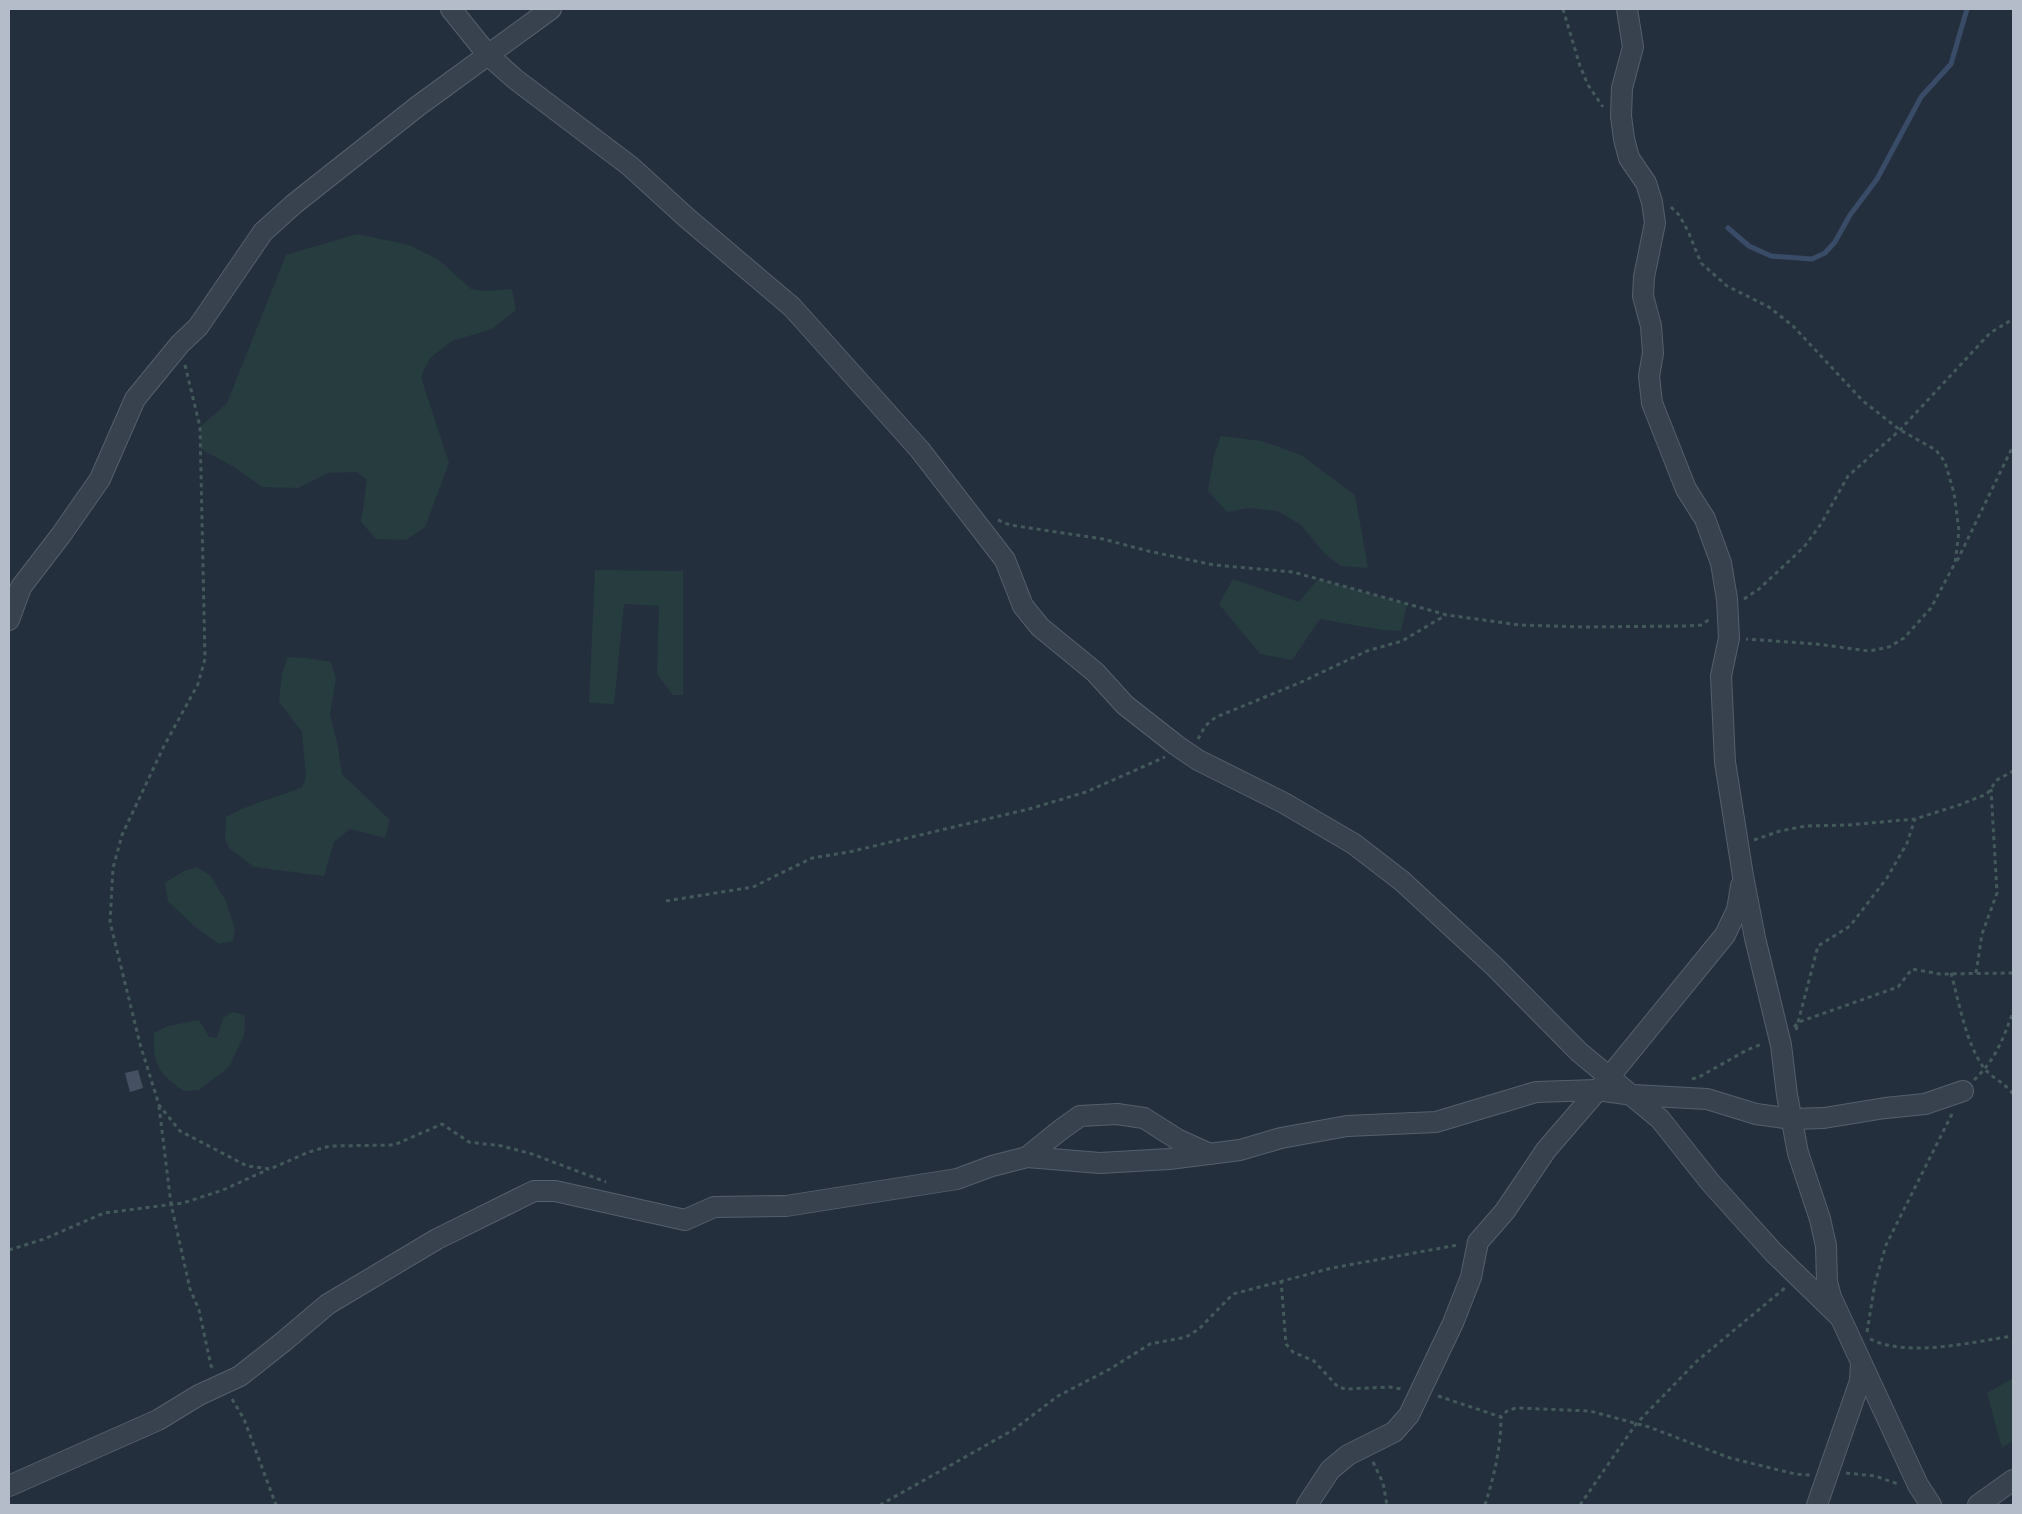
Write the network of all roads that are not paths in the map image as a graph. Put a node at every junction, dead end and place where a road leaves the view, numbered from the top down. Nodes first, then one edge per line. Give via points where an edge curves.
1 (451, 9) edge
2 (551, 9) edge
3 (1627, 9) edge
4 (488, 56) junction
5 (9, 620) edge
6 (1743, 876) junction
7 (1604, 1083) junction
8 (1963, 1091) road end
9 (1633, 1095) junction
10 (1791, 1120) junction
11 (1210, 1154) junction
12 (1027, 1157) junction
13 (1839, 1316) junction
14 (1861, 1363) junction
15 (2013, 1480) edge
16 (9, 1486) edge
17 (1307, 1505) edge
18 (1817, 1505) edge
19 (1931, 1505) edge
20 (1978, 1505) edge

1 - 4 street
2 - 4 street
3 - 6 street via 1632,47 1622,88 1624,139 1629,158 1646,183 1655,223 1643,296 1651,326 1653,353 1649,376 1652,403 1686,489 1705,519 1721,563 1729,638 1721,676 1725,762
4 - 5 street via 418,106 263,232 198,327 135,399 100,479 21,587
4 - 7 street via 630,166 792,307 920,450 1005,560 1023,606 1040,627 1095,672 1125,705 1182,749 1354,844 1402,880 1495,966 1579,1052
6 - 7 street via 1737,910 1725,935
6 - 10 street via 1755,938 1787,1034
7 - 9 street
7 - 11 street via 1536,1092 1436,1122 1348,1126
7 - 17 street via 1546,1150 1505,1211 1478,1242 1471,1278 1409,1415 1394,1432 1348,1455 1330,1470
8 - 10 street via 1925,1104
9 - 10 street via 1706,1099 1756,1114
9 - 13 street via 1660,1118 1710,1182 1773,1252
10 - 13 street via 1820,1220 1826,1246 1827,1282
11 - 12 street via 1100,1164
11 - 12 street via 1177,1139 1144,1118 1117,1114 1080,1116
12 - 16 street via 957,1179 786,1206 714,1207 685,1220 563,1192 534,1191 436,1239 328,1304 240,1376 158,1420
13 - 14 street
14 - 18 street via 1860,1380
14 - 19 street via 1918,1485
15 - 20 street

